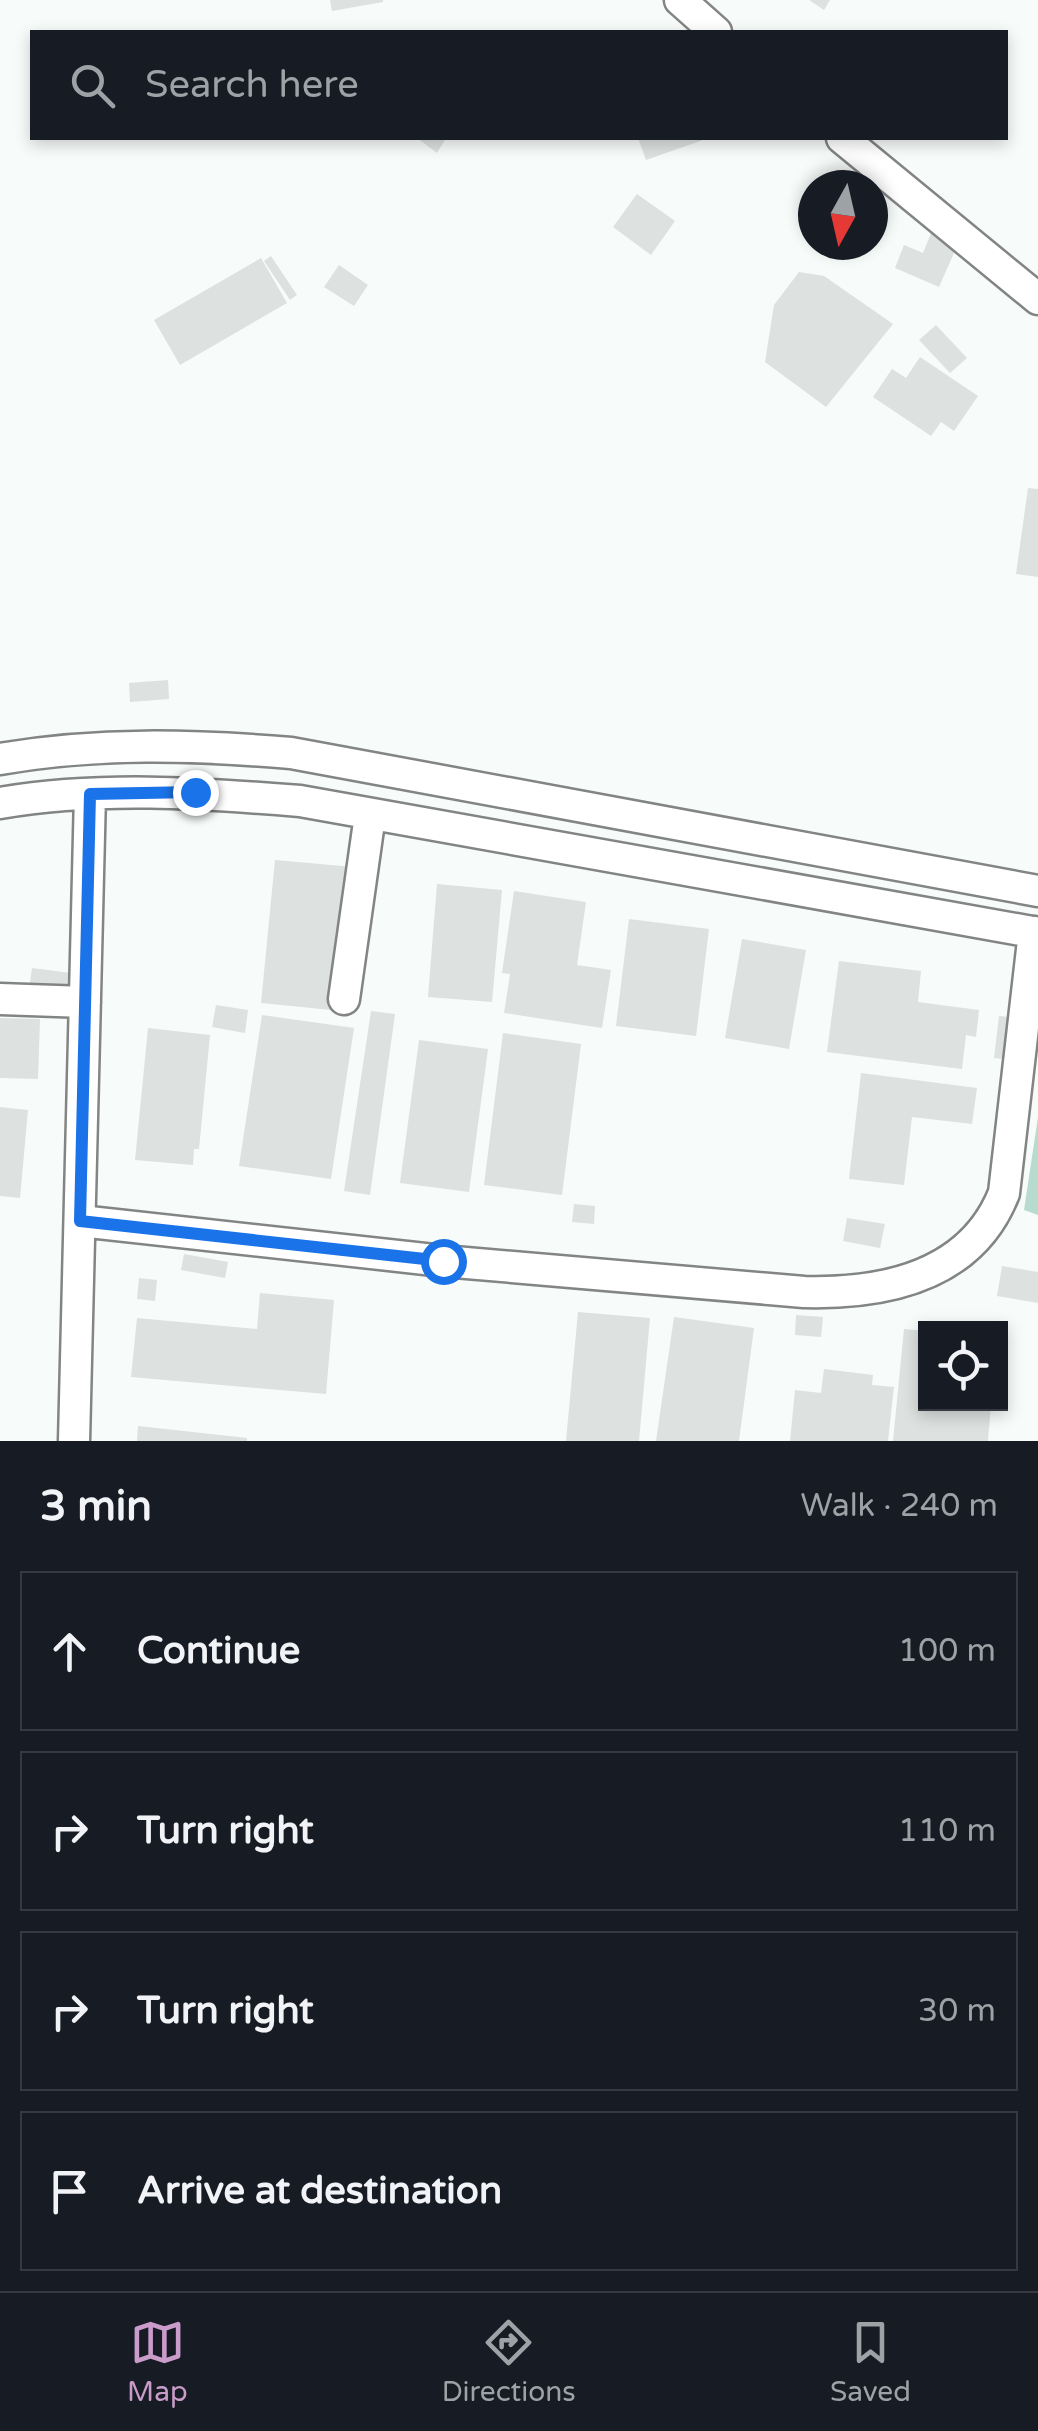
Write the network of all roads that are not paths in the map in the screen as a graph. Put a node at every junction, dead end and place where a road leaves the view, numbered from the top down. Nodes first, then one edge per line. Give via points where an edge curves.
1 (680, 0) edge
2 (714, 30) edge
3 (844, 140) edge
4 (1038, 299) edge
5 (0, 759) edge
6 (90, 794) junction
7 (0, 803) edge
8 (370, 815) junction
9 (1038, 892) edge
10 (1036, 933) edge
11 (0, 999) edge
12 (344, 1000) dead end
13 (85, 1002) junction
14 (80, 1221) junction
15 (74, 1441) edge

1 - 2 street
3 - 4 street
5 - 9 street via 169,744 292,753
6 - 7 street
6 - 8 street via 195,792
6 - 13 street
8 - 10 street
8 - 12 street
10 - 14 street via 1004,1194 995,1216 953,1258 897,1286 804,1292
11 - 13 street
13 - 14 street
14 - 15 street

